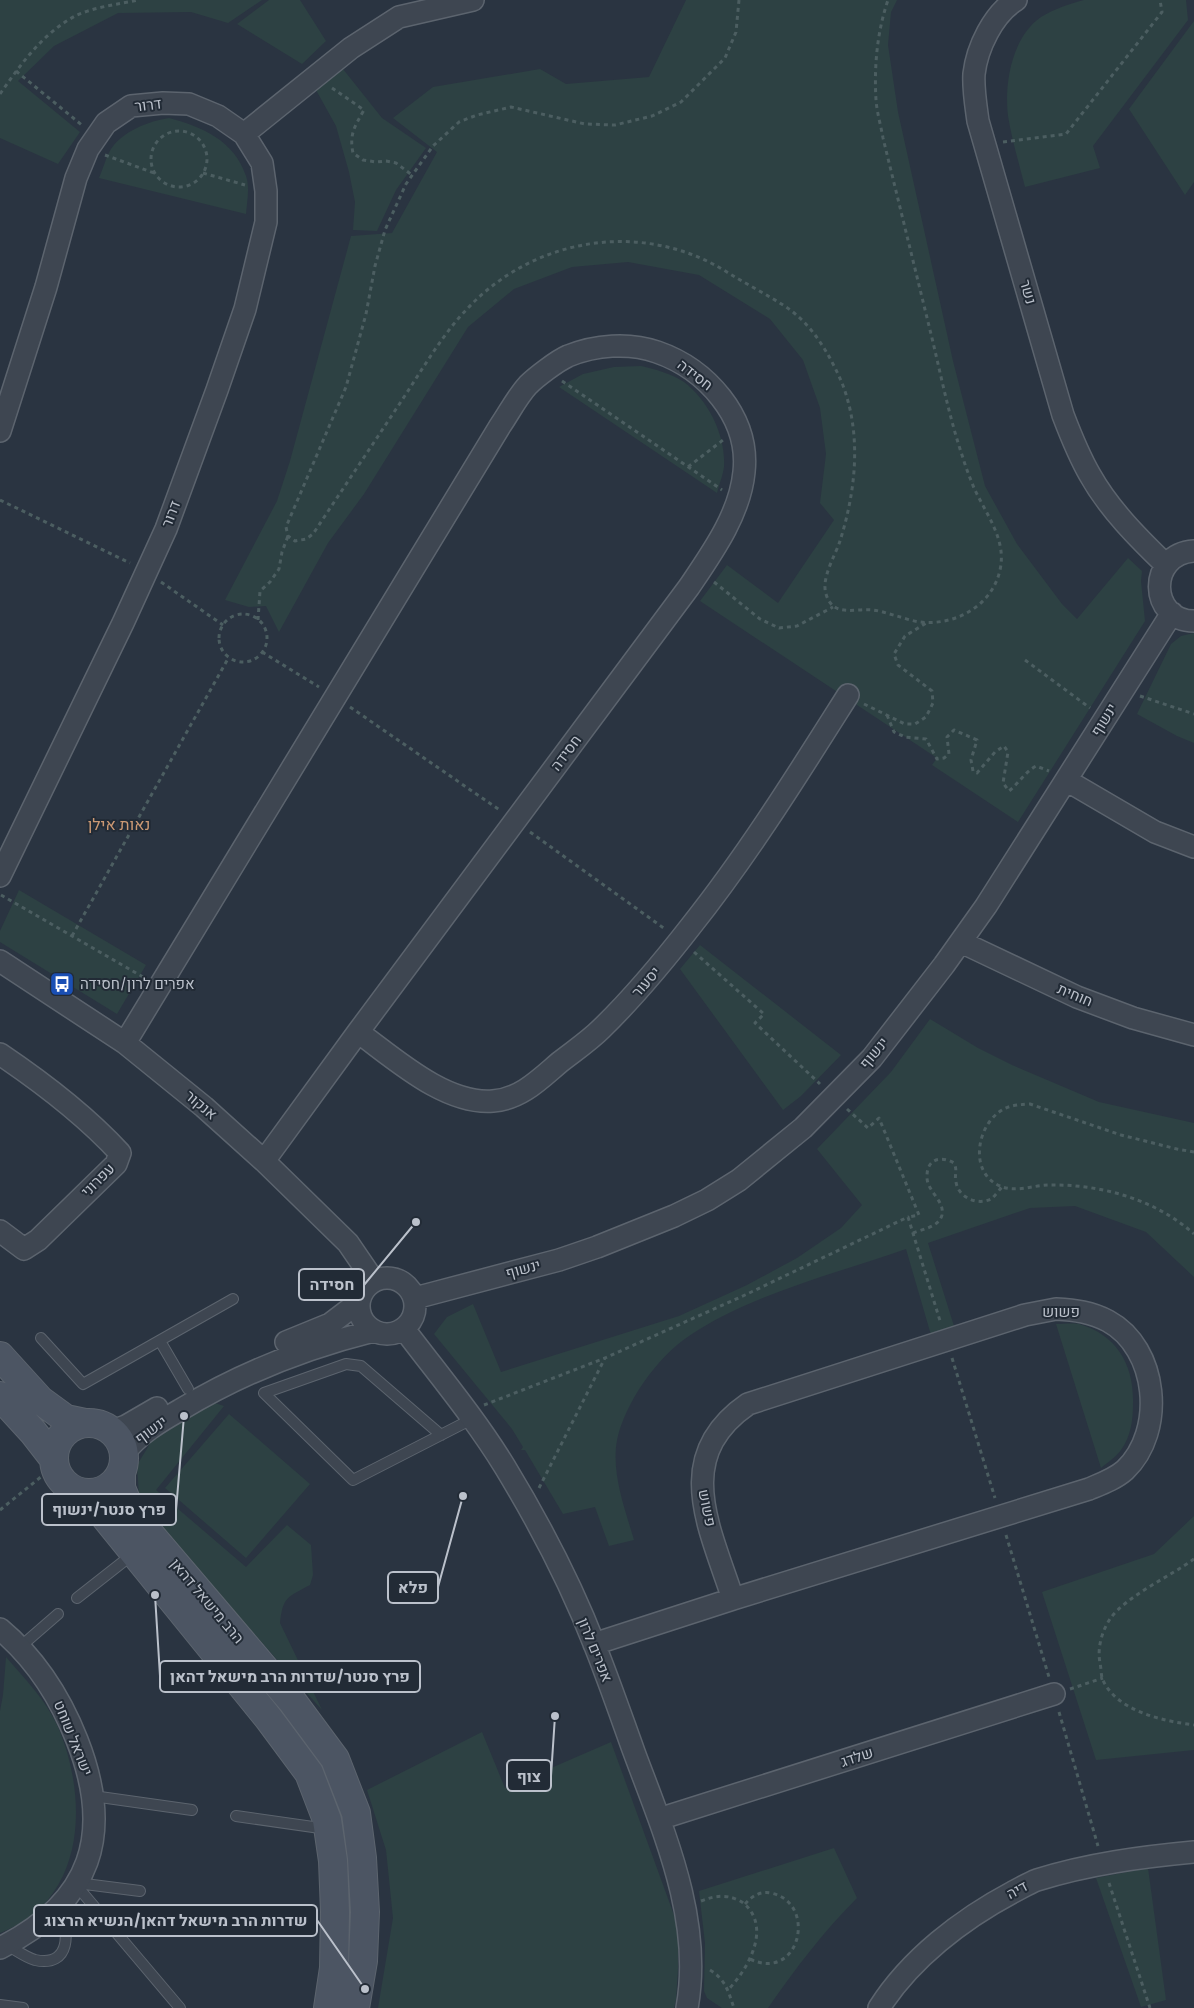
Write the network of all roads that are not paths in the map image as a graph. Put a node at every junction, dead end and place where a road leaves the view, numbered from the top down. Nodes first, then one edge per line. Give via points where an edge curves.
1 (473, 0) edge
2 (1016, 0) edge
3 (244, 134) junction
4 (0, 431) edge
5 (1194, 551) edge
6 (1166, 565) junction
7 (1172, 613) junction
8 (1194, 620) edge
9 (848, 695) road end
10 (1066, 780) junction
11 (1194, 847) edge
12 (0, 876) edge
13 (961, 942) junction
14 (0, 961) edge
15 (358, 1032) junction
16 (1194, 1034) edge
17 (124, 1043) junction
18 (0, 1054) edge
19 (264, 1161) junction
20 (0, 1231) edge
21 (374, 1281) junction
22 (415, 1298) junction
23 (233, 1299) dead end
24 (359, 1302) junction
25 (404, 1329) junction
26 (373, 1331) junction
27 (41, 1338) dead end
28 (160, 1341) junction
29 (0, 1356) edge
30 (188, 1389) junction
31 (0, 1396) edge
32 (469, 1415) junction
33 (85, 1424) junction
34 (441, 1435) junction
35 (119, 1453) junction
36 (55, 1462) junction
37 (80, 1492) junction
38 (134, 1553) junction
39 (77, 1598) dead end
40 (732, 1598) junction
41 (58, 1614) dead end
42 (0, 1629) edge
43 (594, 1644) junction
44 (20, 1647) junction
45 (1054, 1694) road end
46 (93, 1796) junction
47 (192, 1810) dead end
48 (236, 1816) dead end
49 (659, 1819) junction
50 (328, 1829) junction
51 (1194, 1852) edge
52 (76, 1884) junction
53 (140, 1891) dead end
54 (57, 1908) junction
55 (3, 1946) edge
56 (0, 2005) edge
57 (23, 2008) edge
58 (180, 2008) edge
59 (328, 2008) edge
60 (354, 2008) edge
61 (686, 2008) edge
62 (879, 2008) edge

1 - 3 street via 399,17 374,32
2 - 6 street, נשר via 1000,14 980,49 974,74 978,121 1063,415 1076,449 1102,495
3 - 4 street, דרור via 218,116 189,104 163,102 131,106 106,123 92,143 74,187
3 - 12 street, דרור via 262,163 266,191 266,222 245,309 183,483 147,572
5 - 6 street via 1180,553
6 - 7 street via 1159,584 1160,596
7 - 8 street
7 - 10 street, ינשוף
9 - 15 street, יסעור via 778,806 726,881 656,972 600,1030 525,1090 507,1099 470,1099 426,1080
10 - 11 street via 1155,832
10 - 13 street, ינשוף
13 - 16 street, חוחית via 1077,997 1133,1018
13 - 22 street, ינשוף via 872,1058 803,1128 738,1180 674,1216 598,1247
14 - 17 street, אנקור
15 - 17 street, חסידה via 700,571 724,530 737,501 745,471 739,428 730,410 710,385 679,361 656,351 607,346 566,357 528,385
15 - 19 street, חסידה
17 - 19 street, אנקור
18 - 20 street, עפרוני via 60,1097 120,1153 116,1164 38,1240 24,1249
19 - 21 street, אנקור via 348,1243
21 - 22 street via 398,1280 411,1290
21 - 24 street via 362,1293
22 - 25 street via 414,1315
23 - 28 lane
24 - 26 street via 362,1319
24 - 30 street, ינשוף via 330,1324 231,1365
25 - 26 street via 389,1335
25 - 32 street, אפרים לרון
26 - 35 street, ינשוף via 342,1338 238,1377 155,1425
27 - 28 lane via 83,1384
28 - 30 lane
29 - 33 street via 40,1400 66,1419
30 - 35 street, ינשוף via 142,1417
31 - 36 street
32 - 34 lane
32 - 43 street, אפרים לרון via 504,1466 556,1560
33 - 35 street via 99,1425
33 - 36 street via 70,1428 62,1435 57,1444
34 - 34 lane via 361,1366 346,1364 264,1393 353,1480
35 - 37 street via 114,1483 104,1490
35 - 60 street, הרב מישאל דהאן via 120,1488 132,1512 292,1701 335,1759 356,1813 362,1858 363,1961
36 - 37 street via 64,1482
37 - 38 street, הרב מישאל דהאן
38 - 39 lane
38 - 50 street, הרב מישאל דהאן via 310,1773
40 - 40 street, פשוש via 1109,1481 1137,1457 1144,1444 1151,1413 1152,1398 1143,1362 1132,1342 1109,1321 1092,1313 1056,1309 1040,1311 748,1404 735,1412 709,1445 701,1486
40 - 43 street, פשוש
41 - 44 lane
42 - 44 street, ישראל שוחט
43 - 49 street, אפרים לרון
44 - 46 street, ישראל שוחט via 41,1672 62,1706 86,1762
45 - 49 street, שלדג
46 - 47 lane
46 - 52 street, ישראל שוחט via 92,1843
48 - 50 lane
49 - 61 street, אפרים לרון via 684,1907 690,1965
50 - 59 street, הרב מישאל דהאן via 335,1912 334,1968
51 - 62 street, דיה via 1103,1863 1035,1880 968,1918 907,1972
52 - 53 lane
52 - 54 street, ישראל שוחט
52 - 58 lane
54 - 55 street, ישראל שוחט via 39,1924
54 - 55 lane via 64,1919 67,1938 54,1958 35,1960
56 - 57 lane

